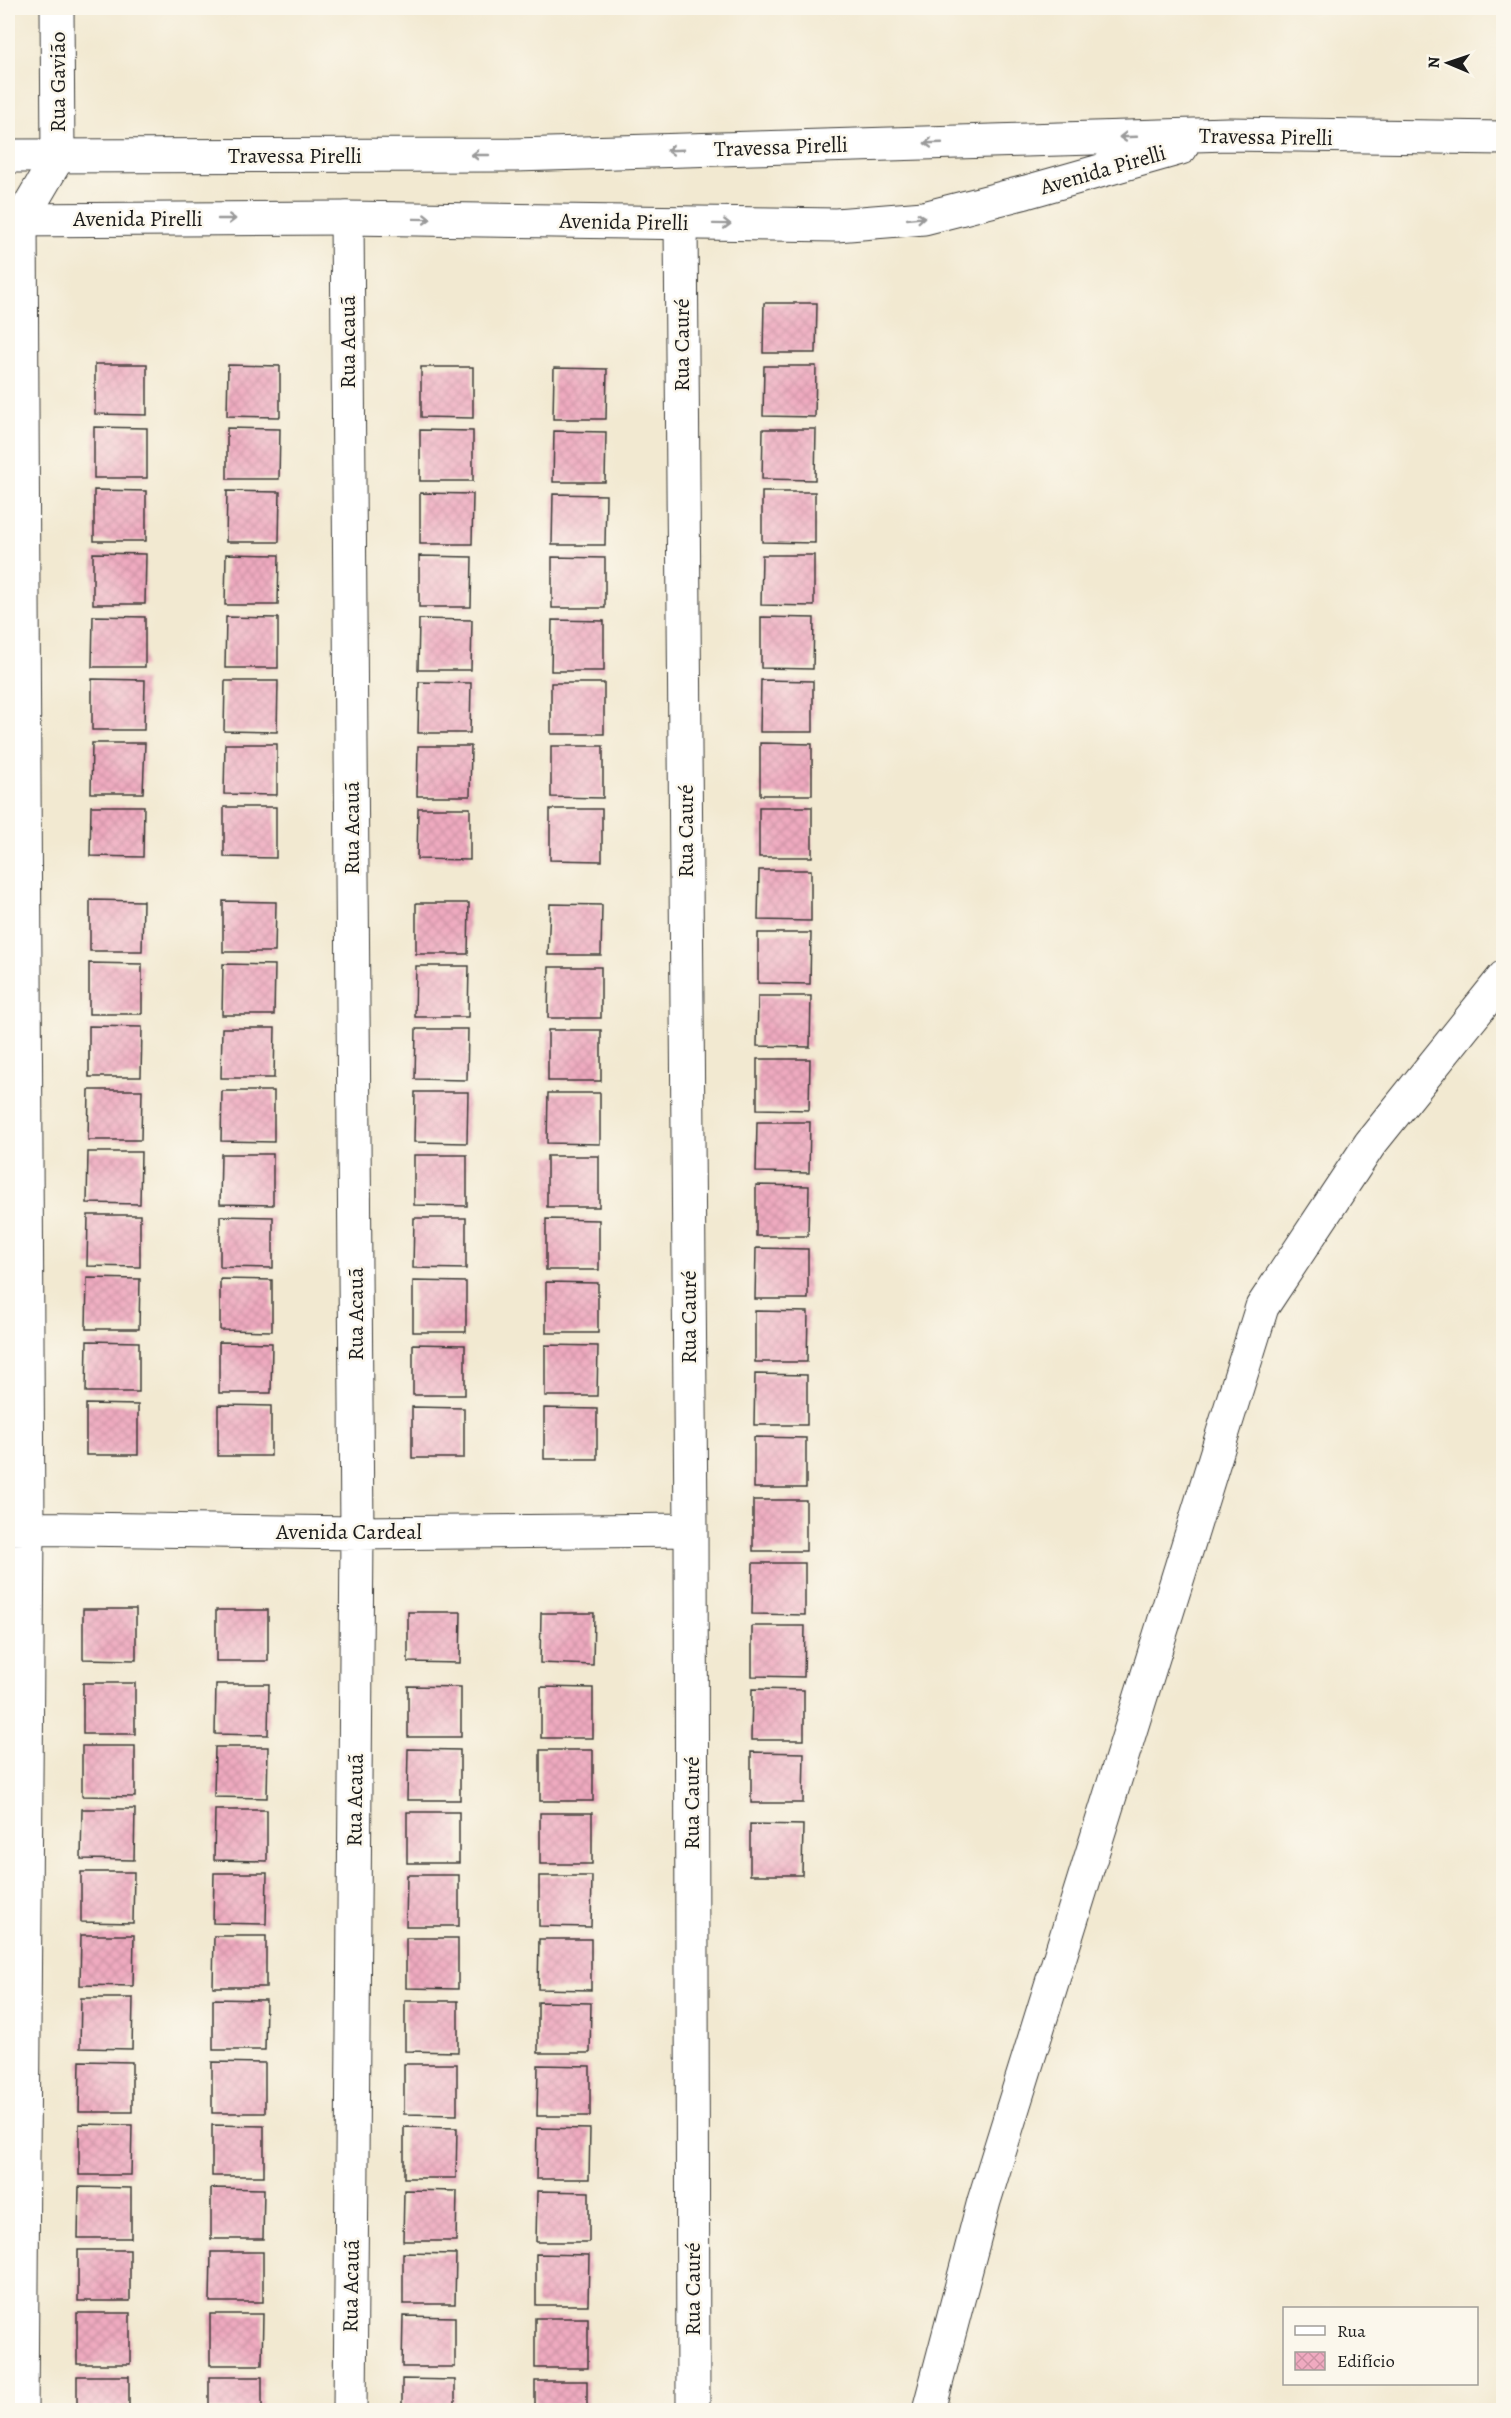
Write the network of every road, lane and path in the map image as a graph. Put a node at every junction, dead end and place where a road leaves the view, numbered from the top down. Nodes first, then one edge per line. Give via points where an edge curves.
1 (57, 8) edge
2 (1228, 134) junction
3 (1503, 138) edge
4 (8, 156) edge
5 (58, 157) junction
6 (347, 218) junction
7 (14, 220) edge
8 (681, 223) junction
9 (1503, 977) edge
10 (18, 1528) edge
11 (691, 1530) junction
12 (357, 1533) junction
13 (21, 2410) edge
14 (350, 2410) edge
15 (693, 2410) edge
16 (929, 2410) edge

1 - 5 street, Rua Gavião
2 - 3 street, Travessa Pirelli
2 -> 5 street, Travessa Pirelli via 515,155
8 -> 2 street, Avenida Pirelli via 836,225 924,218
4 - 5 street
5 - 7 street
7 -> 6 street, Avenida Pirelli
6 -> 8 street, Avenida Pirelli
6 - 12 street, Rua Acauã
7 - 10 street
8 - 11 street, Rua Cauré
9 - 16 street via 1370,1144 1262,1307 984,2201
10 - 12 street, Avenida Cardeal
10 - 13 street
11 - 12 street, Avenida Cardeal
11 - 15 street, Rua Cauré
12 - 14 street, Rua Acauã

